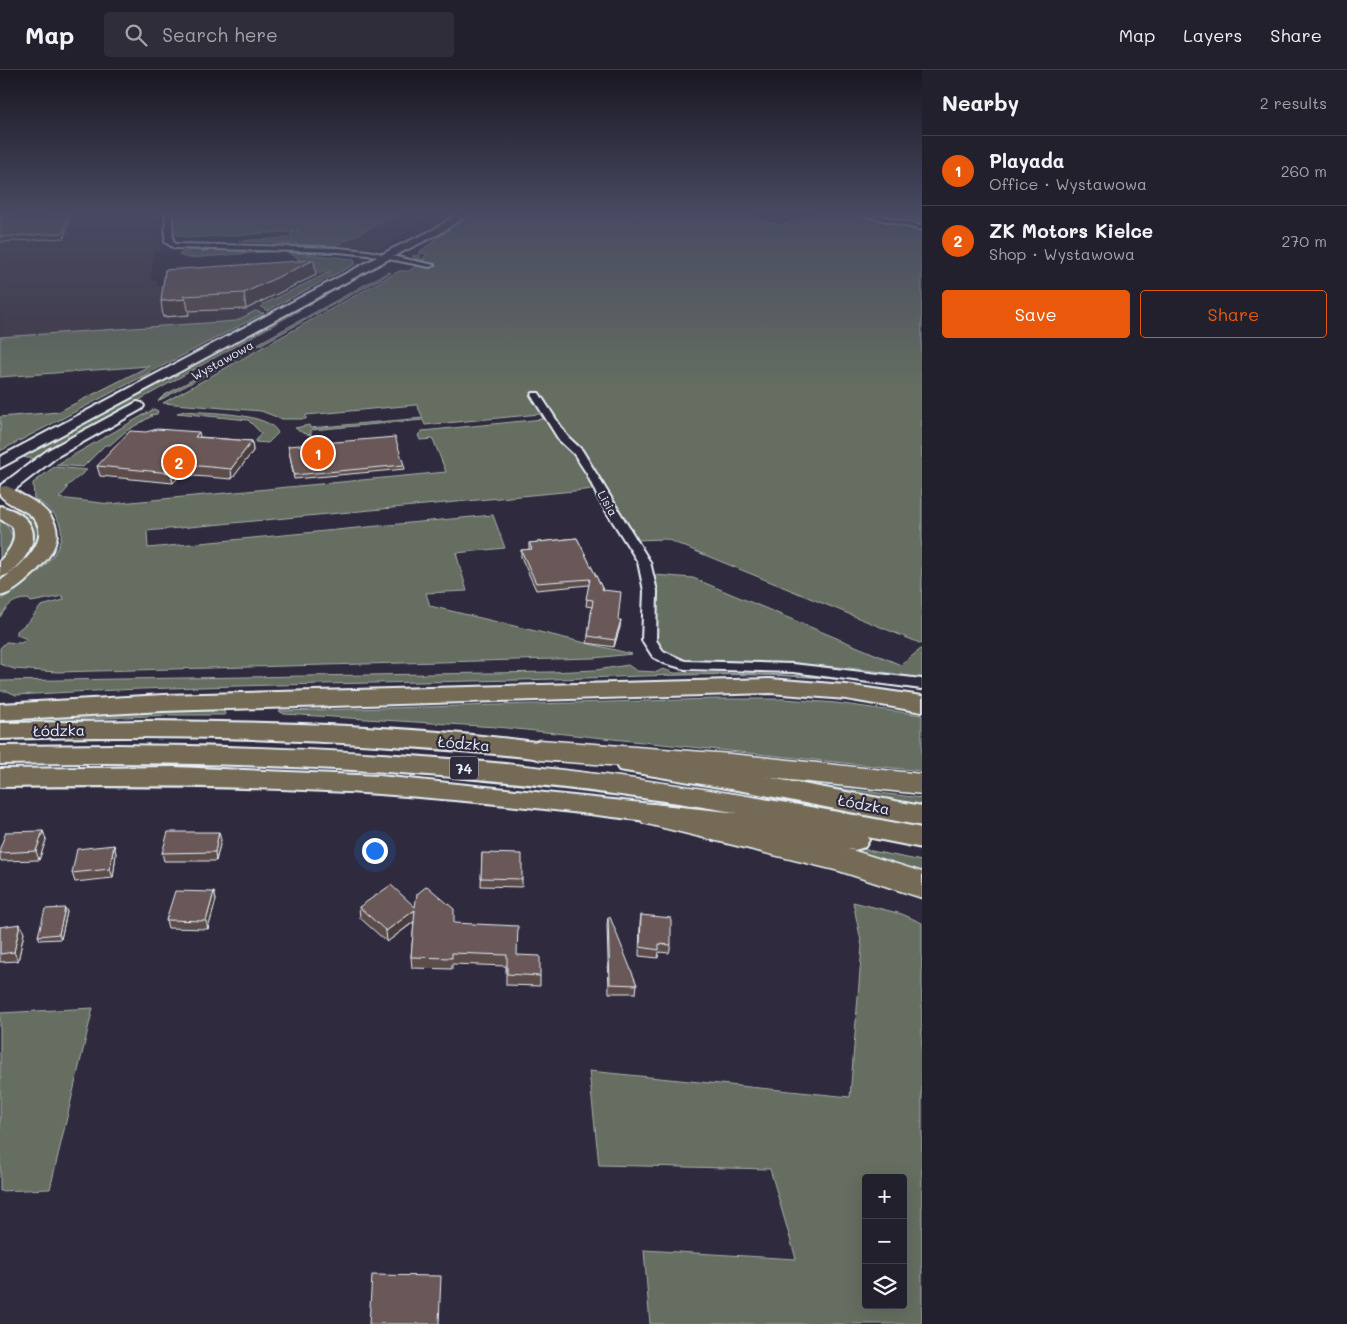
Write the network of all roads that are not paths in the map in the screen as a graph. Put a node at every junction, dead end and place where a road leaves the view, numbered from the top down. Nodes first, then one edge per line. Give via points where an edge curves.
1 (368, 272) edge
2 (370, 272) edge
3 (176, 384) dead end
4 (536, 395) dead end
5 (152, 398) dead end
6 (0, 463) edge
7 (3, 489) edge
8 (0, 512) edge
9 (1, 583) edge
10 (922, 684) edge
11 (0, 704) edge
12 (922, 704) edge
13 (62, 708) junction
14 (0, 712) edge
15 (0, 731) edge
16 (540, 750) junction
17 (0, 755) edge
18 (0, 778) edge
19 (922, 784) edge
20 (654, 814) junction
21 (922, 816) edge
22 (922, 838) edge
23 (922, 849) edge
24 (922, 885) edge

1 - 6 street, Wystawowa
2 - 3 street, Wystawowa via 258,340
4 - 10 street, Lisia via 563,438 578,452 593,474 649,572 649,638 654,650 672,662 685,665 793,668
5 - 7 street via 53,453
7 - 9 main road via 42,516 48,534 45,548 34,563
8 - 9 main road via 18,521 24,530 22,546
11 - 13 main road
12 - 13 main road via 826,689 770,686
13 - 14 main road
15 - 16 main road, Łódzka / 74 via 272,731
16 - 19 highway via 774,766
16 - 21 main road, Łódzka / 74 via 749,782
17 - 22 main road, Łódzka / 74 via 167,753 292,756 498,771 675,793
18 - 20 main road, 74 via 174,776 306,780 470,793
20 - 23 main road, 74
20 - 24 highway via 842,859

